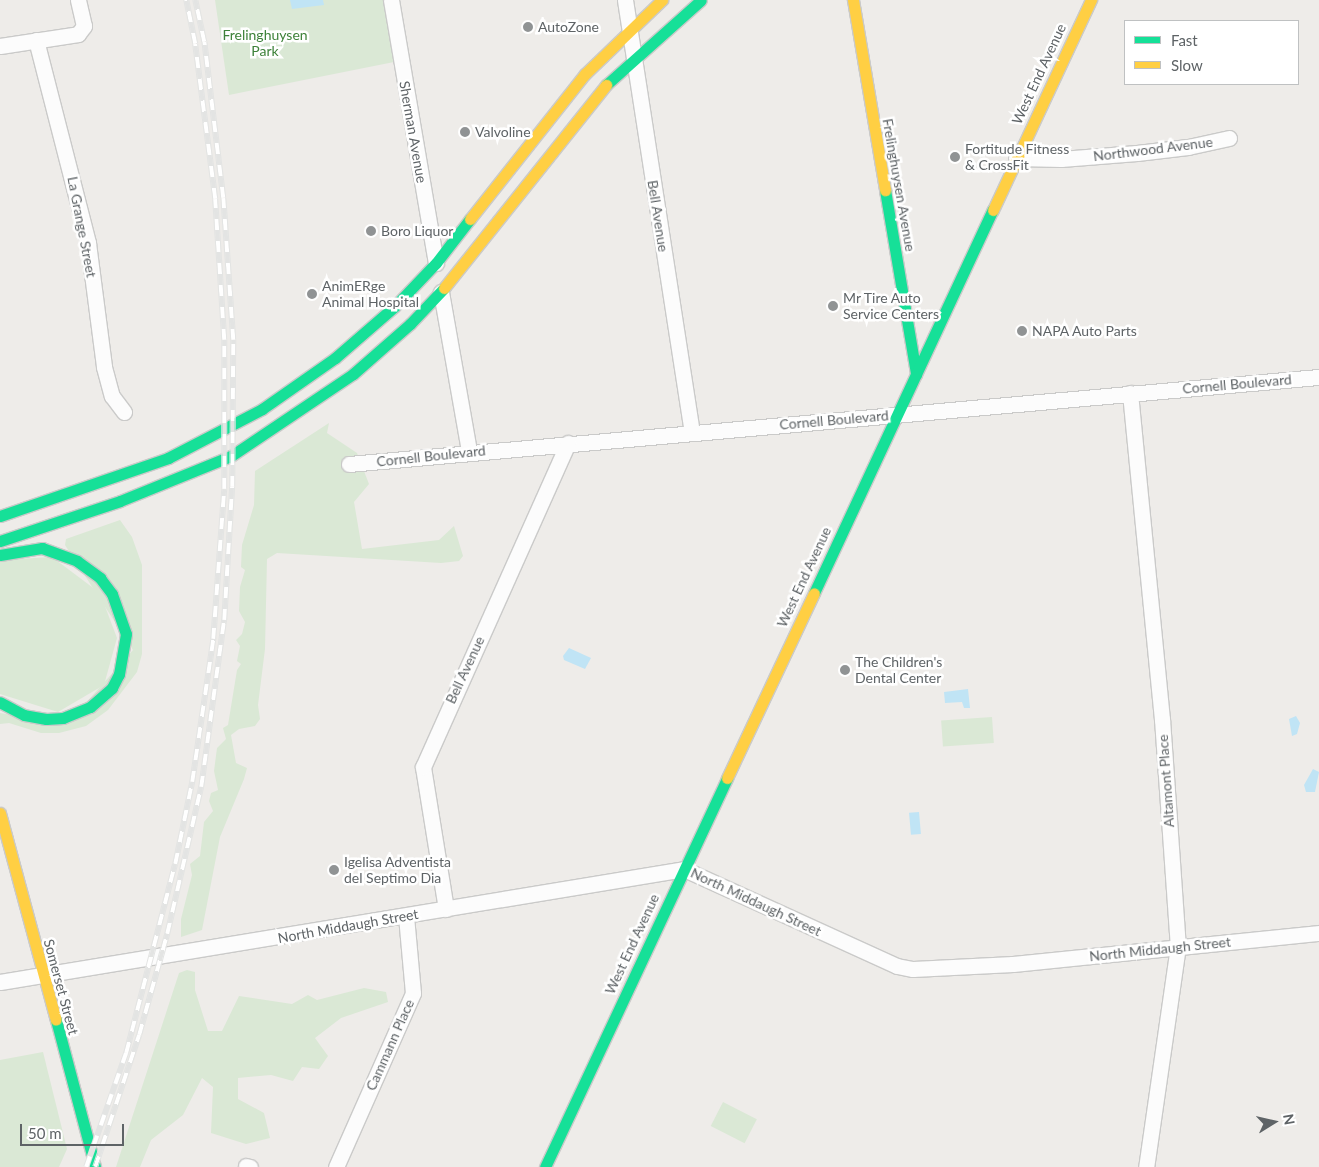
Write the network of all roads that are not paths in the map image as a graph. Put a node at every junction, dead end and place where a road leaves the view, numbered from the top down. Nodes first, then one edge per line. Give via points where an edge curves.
1 (78, 0) edge
2 (391, 0) edge
3 (625, 0) edge
4 (662, 0) edge
5 (701, 0) edge
6 (853, 0) edge
7 (1091, 0) edge
8 (630, 28) junction
9 (36, 40) junction
10 (0, 46) edge
11 (634, 56) junction
12 (1229, 138) dead end
13 (1016, 158) junction
14 (436, 263) junction
15 (441, 292) junction
16 (916, 374) junction
17 (1319, 377) edge
18 (1130, 393) junction
19 (124, 412) dead end
20 (896, 415) junction
21 (692, 432) junction
22 (568, 443) junction
23 (469, 451) junction
24 (349, 464) dead end
25 (0, 516) edge
26 (0, 541) edge
27 (0, 554) edge
28 (0, 702) edge
29 (0, 813) edge
30 (684, 869) junction
31 (446, 909) junction
32 (406, 916) junction
33 (1319, 934) edge
34 (1178, 946) junction
35 (42, 976) junction
36 (0, 982) edge
37 (95, 1167) edge
38 (336, 1167) edge
39 (545, 1167) edge
40 (1146, 1167) edge

1 - 9 street via 84,26 82,32
2 - 14 street, Sherman Avenue
3 - 8 street, Bell Avenue
4 - 8 main road
5 - 11 main road
6 - 16 main road, Frelinghuysen Avenue
7 - 13 main road, West End Avenue
8 - 11 street, Bell Avenue
8 - 14 main road via 567,94
9 - 10 street
9 - 19 street, La Grange Street via 88,243 104,367 112,396
11 - 15 main road via 567,130
11 - 21 street, Bell Avenue
12 - 13 street, Northwood Avenue via 1188,147 1118,154 1061,159
13 - 16 main road, West End Avenue
14 - 25 main road via 349,346 262,409 168,458
15 - 23 street
15 - 26 main road via 353,374 284,424 231,456 120,501
16 - 20 main road, West End Avenue
17 - 18 street, Cornell Boulevard
18 - 20 street, Cornell Boulevard
18 - 34 street, Altamont Place via 1162,719
20 - 21 street, Cornell Boulevard
20 - 30 main road, West End Avenue
21 - 22 street, Cornell Boulevard
22 - 23 street, Cornell Boulevard
22 - 31 street, Bell Avenue via 423,767
23 - 24 street, Cornell Boulevard
27 - 28 main road via 42,548 77,561 100,578 112,594 126,634 119,674 112,688 90,707 63,718 46,719 24,715
29 - 35 main road, Somerset Street
30 - 31 street, North Middaugh Street
30 - 34 street, North Middaugh Street via 897,966 913,969 1013,964
30 - 39 main road, West End Avenue
31 - 32 street, North Middaugh Street
32 - 35 street, North Middaugh Street
32 - 38 street, Cammann Place via 413,993
33 - 34 street, North Middaugh Street
34 - 40 street, Altamont Place
35 - 36 street, North Middaugh Street
35 - 37 main road, Somerset Street

